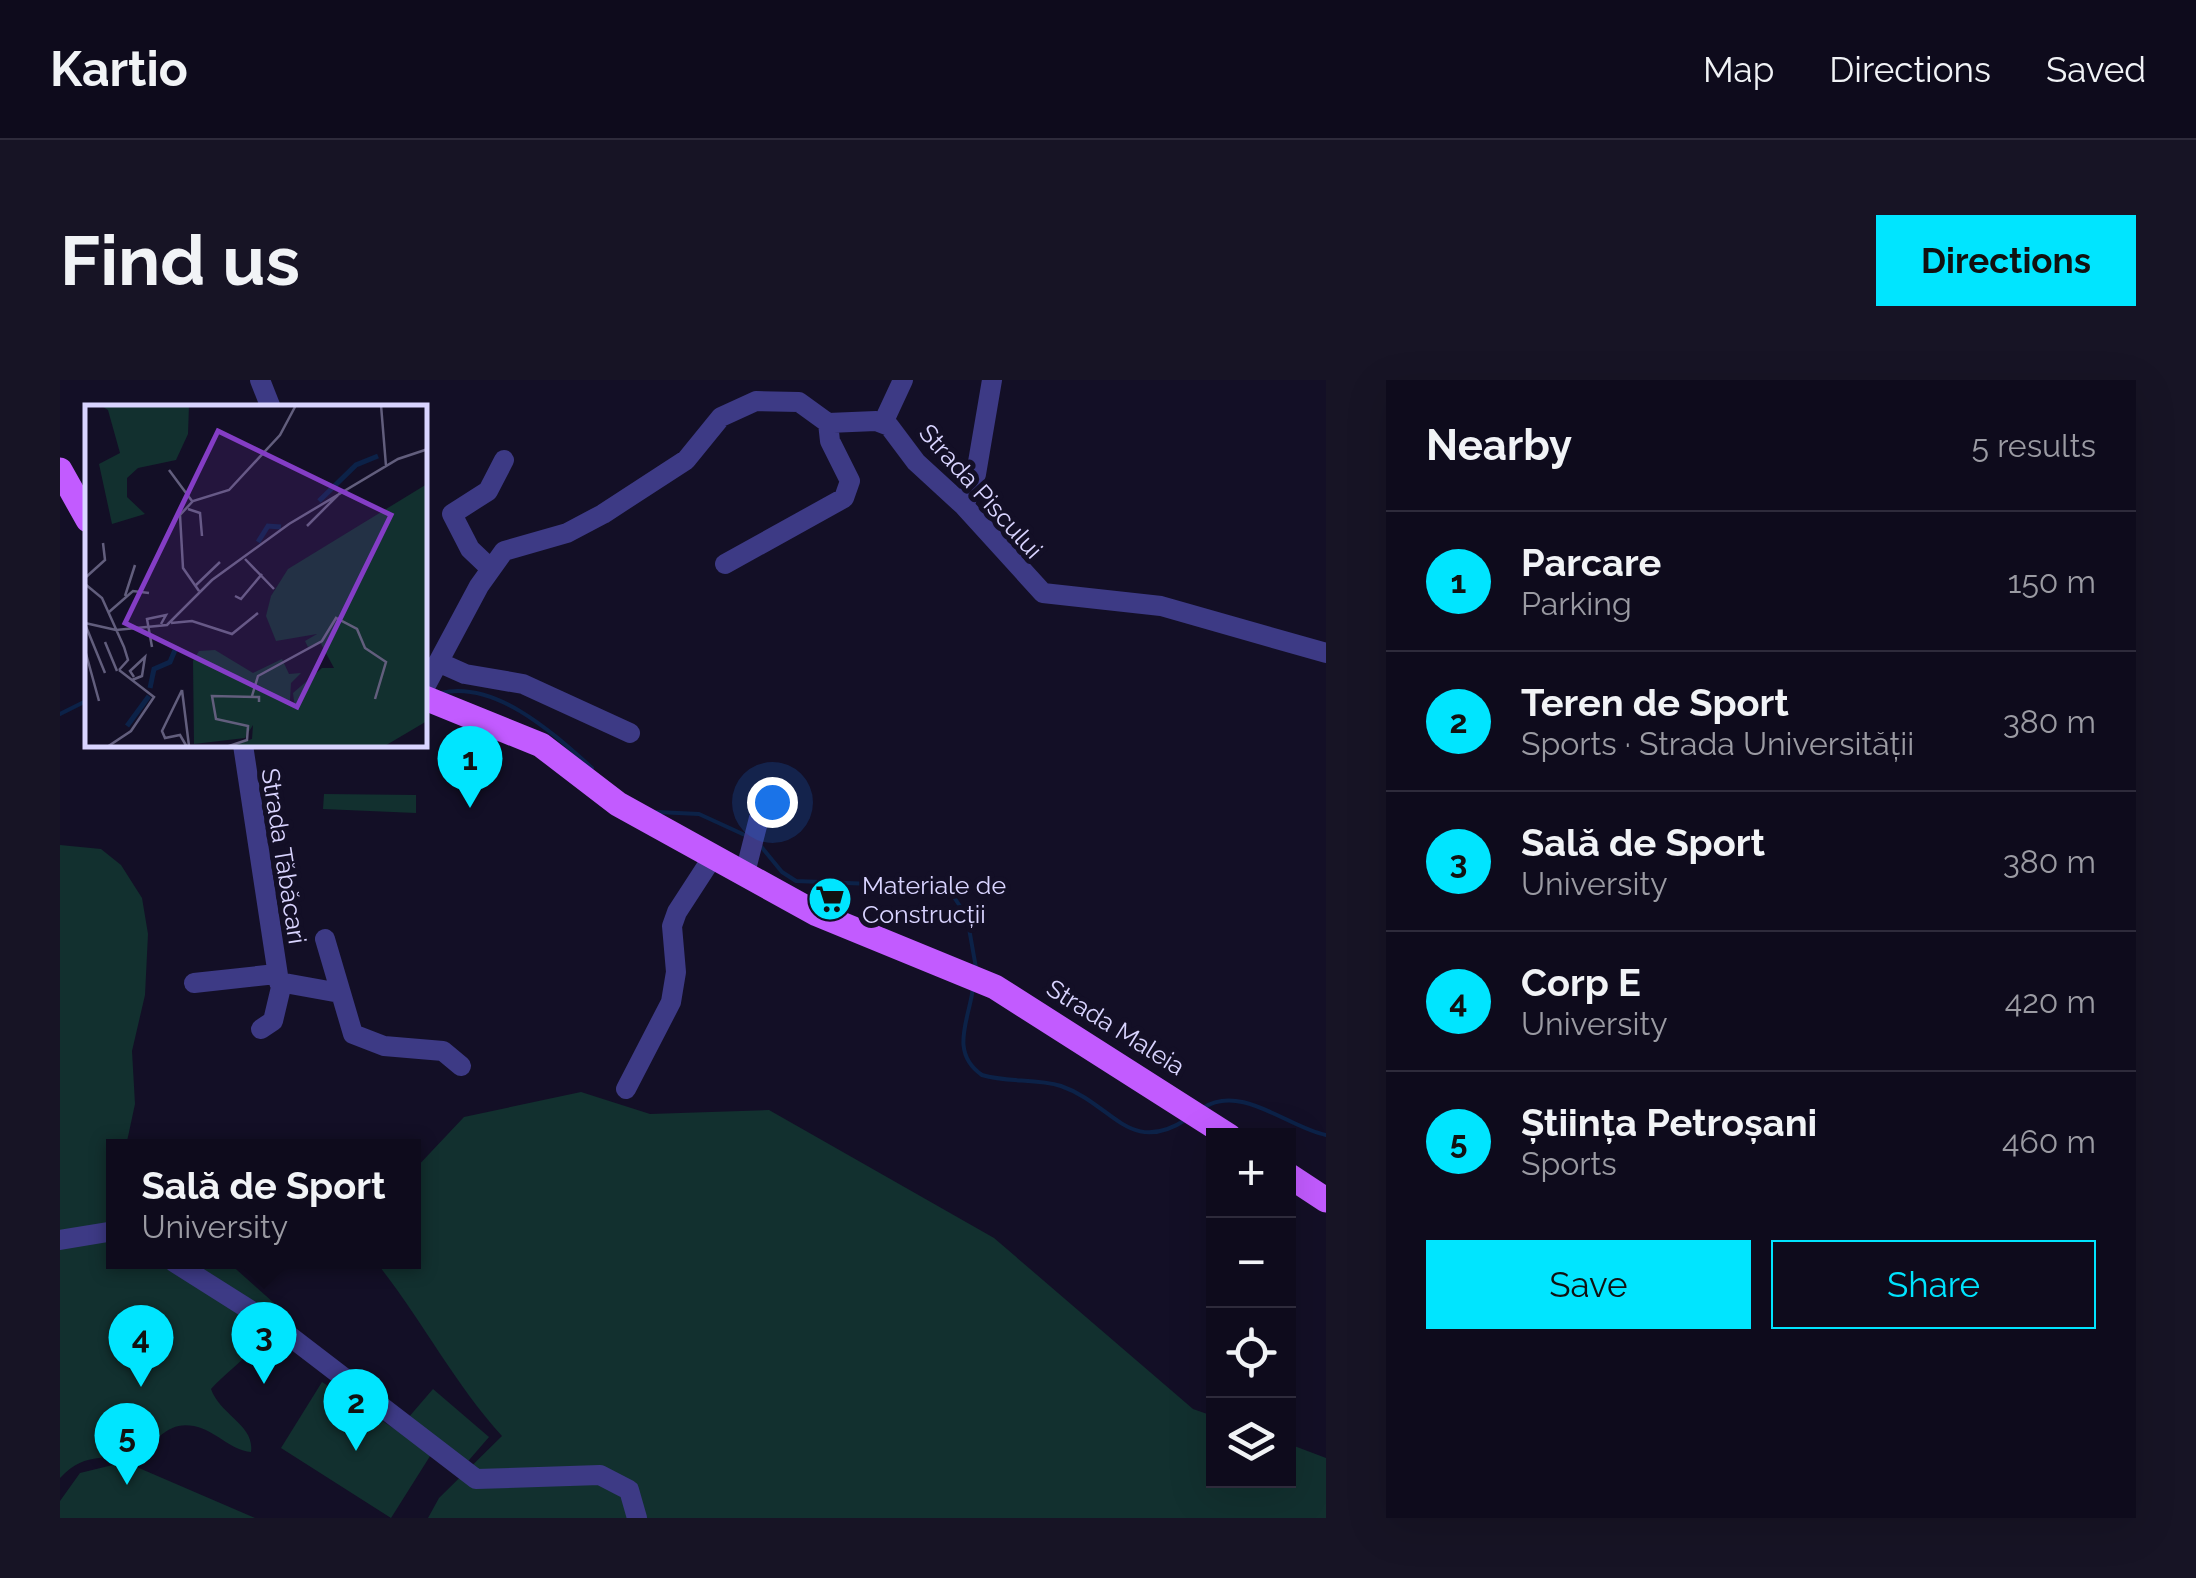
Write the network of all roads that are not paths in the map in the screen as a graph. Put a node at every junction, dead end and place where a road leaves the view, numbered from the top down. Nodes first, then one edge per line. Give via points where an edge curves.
1 (260, 380) edge
2 (903, 380) edge
3 (992, 380) edge
4 (270, 405) edge
5 (828, 423) junction
6 (883, 423) junction
7 (504, 460) dead end
8 (60, 470) edge
9 (964, 506) junction
10 (85, 515) edge
11 (725, 564) dead end
12 (490, 568) junction
13 (1326, 654) edge
14 (438, 662) junction
15 (431, 697) edge
16 (630, 734) dead end
17 (243, 748) edge
18 (714, 855) junction
19 (325, 939) dead end
20 (279, 979) junction
21 (194, 983) dead end
22 (340, 993) junction
23 (261, 1028) dead end
24 (461, 1066) dead end
25 (626, 1089) dead end
26 (1218, 1128) edge
27 (1296, 1180) edge
28 (1326, 1200) edge
29 (106, 1232) edge
30 (60, 1240) edge
31 (185, 1269) edge
32 (637, 1518) edge

1 - 4 street
2 - 6 street
3 - 9 street
5 - 6 street, Strada Piscului
5 - 11 street via 850,481 844,498
5 - 12 street, Strada Piscului via 798,402 779,398 737,409 721,416 699,450 653,482 567,533 512,547
6 - 9 street, Strada Piscului
7 - 12 street via 488,491 452,514 470,549
8 - 10 main road
9 - 13 street, Strada Piscului via 1043,593 1161,606
12 - 14 street, Strada Piscului
14 - 15 street, Strada Piscului
14 - 16 street via 478,678 523,684
15 - 18 main road, Strada Maleia via 541,745 618,804
17 - 20 street, Strada Tăbăcari
18 - 25 street via 677,912 671,1002
18 - 26 main road, Strada Maleia via 752,842 837,924 996,987
19 - 22 street, Strada Tăbăcari
20 - 21 street, Strada Tăbăcari
20 - 22 street, Strada Tăbăcari
20 - 23 street, Strada Tăbăcari via 277,1013
22 - 24 street, Strada Tăbăcari via 353,1034 384,1046 443,1051
27 - 28 main road
29 - 30 street
31 - 32 street via 269,1321 476,1478 600,1475 629,1490

